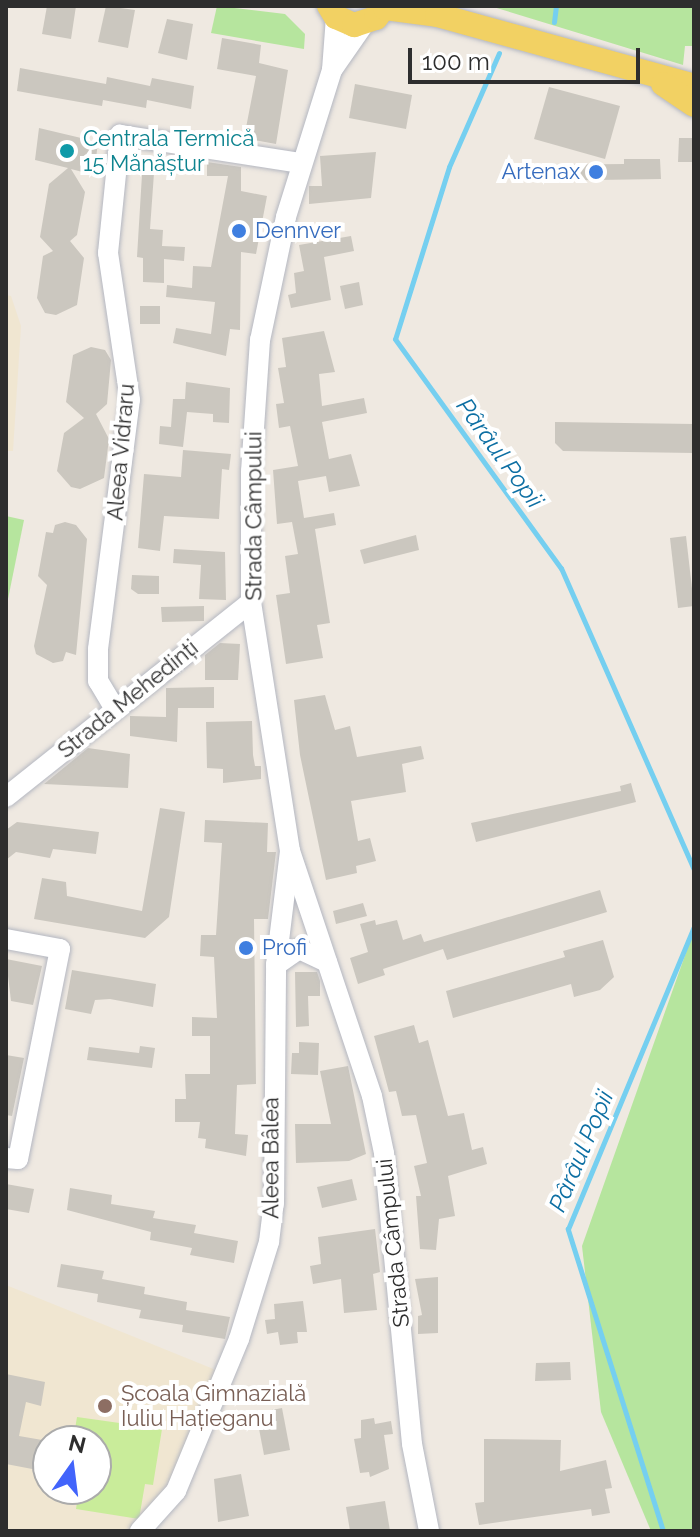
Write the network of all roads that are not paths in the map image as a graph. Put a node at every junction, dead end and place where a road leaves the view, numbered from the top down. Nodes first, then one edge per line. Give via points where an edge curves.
1 (385, 7) edge
2 (429, 10) edge
3 (333, 11) edge
4 (364, 24) junction
5 (332, 70) junction
6 (657, 80) junction
7 (694, 86) edge
8 (694, 105) edge
9 (301, 163) junction
10 (251, 602) junction
11 (115, 709) junction
12 (6, 797) edge
13 (290, 851) junction
14 (6, 939) edge
15 (327, 962) junction
16 (276, 965) junction
17 (6, 1158) edge
18 (140, 1531) edge
19 (429, 1531) edge

1 - 2 main road
1 - 4 main road
2 - 6 main road
3 - 4 main road
3 - 5 street, Strada Câmpului
4 - 5 street, Strada Câmpului
5 - 9 street, Strada Câmpului
6 - 7 main road
6 - 8 main road
9 - 10 street, Strada Câmpului via 260,340 251,471
9 - 11 street, Aleea Vidraru via 120,135 108,253 130,400 98,665 98,681
10 - 11 street, Strada Mehedinți
10 - 13 street, Strada Câmpului
11 - 12 street, Strada Mehedinți
13 - 15 street, Strada Câmpului
13 - 16 street, Aleea Bâlea
14 - 17 street via 60,949 18,1159
15 - 16 street via 299,949
15 - 19 street, Strada Câmpului via 372,1096 384,1153 412,1444
16 - 18 street, Aleea Bâlea via 274,1204 255,1291 176,1491

